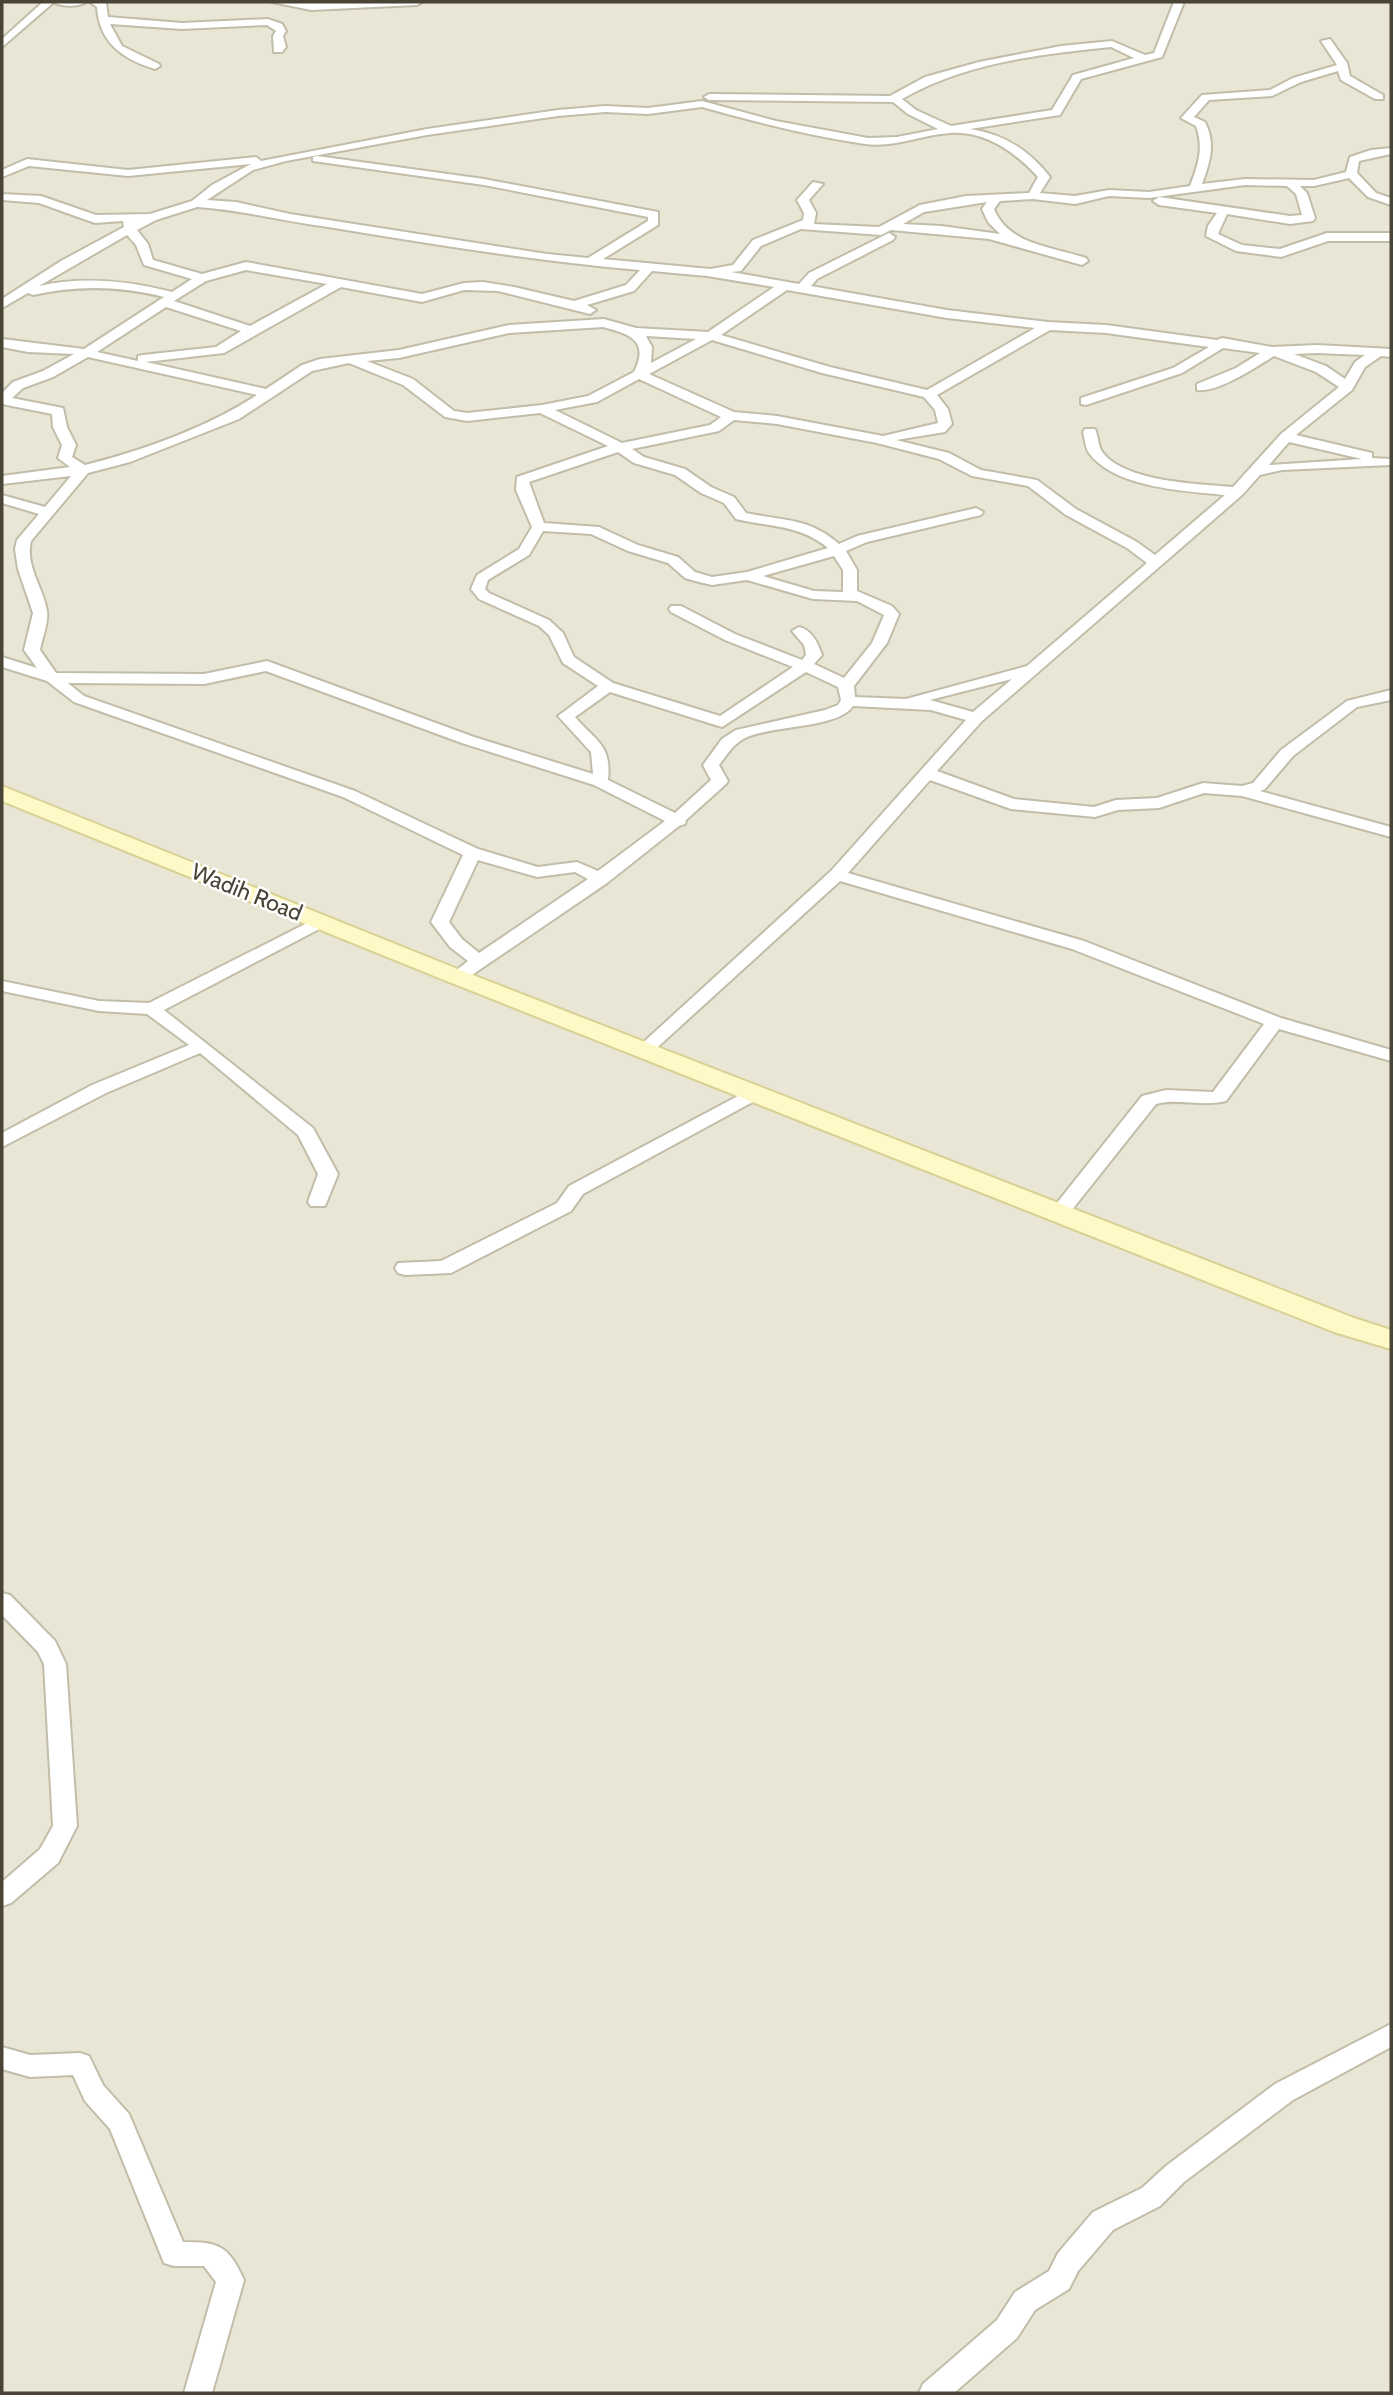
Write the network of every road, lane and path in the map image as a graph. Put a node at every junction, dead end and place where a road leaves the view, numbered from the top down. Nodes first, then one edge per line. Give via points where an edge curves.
1 (49, 2) edge
2 (59, 2) edge
3 (81, 2) edge
4 (95, 2) edge
5 (277, 2) edge
6 (417, 2) edge
7 (1179, 2) edge
8 (103, 20) junction
9 (1326, 41) dead end
10 (2, 44) edge
11 (278, 50) dead end
12 (1146, 60) junction
13 (155, 66) dead end
14 (1341, 66) junction
15 (1379, 97) dead end
16 (641, 99) dead end
17 (894, 99) junction
18 (948, 129) junction
19 (1391, 150) edge
20 (285, 158) junction
21 (2, 174) edge
22 (1351, 174) junction
23 (817, 184) dead end
24 (1292, 184) junction
25 (1195, 188) junction
26 (1033, 196) junction
27 (1132, 196) junction
28 (2, 197) edge
29 (996, 199) junction
30 (1391, 202) edge
31 (196, 204) junction
32 (1223, 212) junction
33 (130, 223) junction
34 (802, 226) junction
35 (1312, 228) junction
36 (891, 232) junction
37 (1391, 237) edge
38 (1012, 240) junction
39 (592, 261) junction
40 (1082, 261) dead end
41 (649, 267) junction
42 (739, 273) junction
43 (202, 278) junction
44 (341, 282) junction
45 (783, 287) junction
46 (801, 290) junction
47 (9, 295) edge
48 (168, 299) junction
49 (741, 303) junction
50 (2, 304) edge
51 (573, 305) junction
52 (594, 305) junction
53 (604, 323) junction
54 (1048, 326) junction
55 (509, 329) junction
56 (251, 330) junction
57 (635, 332) junction
58 (710, 336) junction
59 (1222, 342) junction
60 (2, 343) edge
61 (1391, 345) edge
62 (1272, 351) junction
63 (86, 353) junction
64 (1375, 353) junction
65 (1391, 353) edge
66 (345, 358) junction
67 (132, 361) junction
68 (639, 374) junction
69 (1202, 387) dead end
70 (1347, 387) junction
71 (267, 393) junction
72 (929, 394) junction
73 (2, 400) edge
74 (1086, 401) dead end
75 (542, 409) junction
76 (731, 416) junction
77 (1090, 432) dead end
78 (1286, 437) junction
79 (877, 439) junction
80 (1329, 446) junction
81 (620, 447) junction
82 (1356, 462) junction
83 (1389, 463) edge
84 (83, 470) junction
85 (1255, 472) junction
86 (2, 480) edge
87 (1237, 492) junction
88 (2, 499) edge
89 (48, 512) junction
90 (976, 512) dead end
91 (539, 527) junction
92 (838, 550) junction
93 (1156, 563) junction
94 (747, 576) junction
95 (858, 597) junction
96 (676, 609) dead end
97 (799, 631) dead end
98 (2, 662) edge
99 (804, 666) junction
100 (1035, 669) junction
101 (52, 678) junction
102 (608, 686) junction
103 (847, 693) junction
104 (1391, 695) edge
105 (909, 702) junction
106 (976, 718) junction
107 (722, 722) junction
108 (742, 733) junction
109 (927, 773) junction
110 (600, 782) junction
111 (1243, 791) junction
112 (2, 793) edge
113 (679, 821) junction
114 (1391, 832) edge
115 (472, 853) junction
116 (837, 875) junction
117 (601, 879) junction
118 (319, 922) junction
119 (479, 961) junction
120 (457, 977) junction
121 (2, 986) edge
122 (152, 1009) junction
123 (1275, 1022) junction
124 (202, 1046) junction
125 (644, 1050) junction
126 (1391, 1056) edge
127 (754, 1094) junction
128 (2, 1140) edge
129 (318, 1202) dead end
130 (1060, 1212) junction
131 (405, 1268) dead end
132 (1391, 1340) edge
133 (2, 1601) edge
134 (2, 1896) edge
135 (1391, 2035) edge
136 (2, 2058) edge
137 (198, 2393) edge
138 (933, 2393) edge

1 - 10 street
2 - 3 street
4 - 8 street via 102,5
5 - 6 street via 311,7
7 - 12 street via 1162,50
8 - 11 street via 182,26 268,22 281,31
8 - 13 street via 118,48
9 - 14 street
12 - 17 street via 1112,44 1061,49 929,79
12 - 18 street via 1077,77 1056,113
14 - 15 street via 1345,78
14 - 25 street via 1272,93 1206,97 1187,118 1201,124 1208,140
16 - 17 street
17 - 18 street
18 - 20 street via 861,141 702,104 648,111 558,113
18 - 26 street via 992,136 1025,156 1044,177
19 - 22 street via 1354,159
20 - 21 street via 128,173 27,163
20 - 31 street via 249,168
20 - 39 street via 484,182 654,215 654,222
22 - 24 street
22 - 30 street via 1372,195
23 - 34 street via 803,200 810,213 809,222
24 - 25 street via 1245,182
24 - 35 street via 1301,193
25 - 27 street
26 - 27 street via 1074,200 1109,193
26 - 29 street
27 - 32 street
28 - 33 street via 41,200 95,219
29 - 36 street via 926,207
29 - 38 street via 988,209
31 - 33 street
31 - 39 street via 236,206 508,252
32 - 35 street via 1290,220
32 - 35 street via 1212,236 1240,248 1281,253 1304,246
33 - 43 street via 148,262
33 - 47 street
34 - 36 street
34 - 42 street via 757,243
35 - 37 street via 1339,236
36 - 38 street via 925,227
36 - 46 street via 813,276
38 - 40 street
39 - 41 street
41 - 42 street
41 - 52 street via 630,288
42 - 45 street
42 - 49 street
43 - 44 street via 246,266
43 - 48 street
44 - 51 street via 422,298 486,286
44 - 56 street
45 - 46 street
45 - 49 street
46 - 54 street
47 - 48 street via 118,283
47 - 50 street
48 - 56 street
48 - 63 street
49 - 58 street
51 - 52 street
51 - 55 street
52 - 53 street
53 - 55 street
53 - 57 street
54 - 59 street
54 - 72 street
55 - 66 street via 399,354
56 - 67 street via 219,350
57 - 58 street
57 - 68 street via 647,349
58 - 68 street
58 - 72 street
59 - 62 street
59 - 74 street via 1194,364
60 - 63 street
61 - 64 street
62 - 64 street
62 - 69 street via 1241,371
62 - 70 street via 1315,365
63 - 67 street
63 - 73 street via 18,385
64 - 65 street
64 - 70 street via 1360,365
66 - 71 street via 307,368
66 - 75 street via 408,382 450,414 467,417
67 - 71 street
68 - 75 street via 592,399
68 - 76 street
70 - 78 street
71 - 84 street via 234,416 125,459
72 - 79 street via 941,409 945,424 940,429
73 - 84 street via 58,411 69,444 65,458
75 - 81 street
76 - 79 street
76 - 81 street via 714,428
77 - 87 street via 1092,452 1123,472
78 - 80 street
78 - 85 street
79 - 93 street via 944,456 976,473 1032,483
80 - 82 street
80 - 83 street
81 - 91 street via 522,480
81 - 92 street via 639,460 680,472 706,491 729,500 741,516 806,527
82 - 83 street
82 - 85 street
84 - 86 street
84 - 89 street
85 - 87 street
87 - 93 street
88 - 89 street
89 - 101 street via 22,549 40,613 32,650
90 - 92 street via 862,539
91 - 94 street via 594,530 673,560 699,579
91 - 102 street via 524,552 482,578 478,589 544,623 556,633 568,660
92 - 94 street
92 - 95 street via 850,570 848,589
93 - 100 street
94 - 95 street via 813,595
95 - 103 street via 892,614
96 - 99 street via 730,637
97 - 99 street via 814,655
98 - 101 street
99 - 103 street
99 - 107 street
100 - 105 street
100 - 106 street
101 - 110 street via 204,679 267,666 468,740
101 - 115 street via 79,699 349,794
102 - 107 street
102 - 110 street via 566,716 590,739 601,758
103 - 105 street
103 - 108 street via 844,708 830,714
104 - 111 street via 1352,704 1287,753 1259,786
105 - 106 street
106 - 109 street
107 - 108 street
108 - 113 street via 728,742 711,765 720,781
109 - 111 street via 1011,804 1095,812 1116,805 1158,803 1203,788
109 - 116 street
110 - 113 street
111 - 114 street
112 - 118 street, Wadih Road
113 - 117 street
115 - 117 street via 537,872 577,867
115 - 119 street via 440,922 456,943
116 - 123 street via 1078,945
116 - 125 street
117 - 119 street
118 - 120 street, Wadih Road
118 - 122 street
119 - 120 street
120 - 125 street, Wadih Road
121 - 122 street via 99,1006
122 - 124 street
123 - 126 street
123 - 130 street via 1219,1097 1159,1095 1149,1100
124 - 128 street via 99,1089
124 - 129 street via 306,1132 328,1174
125 - 127 street, Wadih Road
127 - 130 street, Wadih Road
127 - 131 street via 576,1190 564,1207 455,1263 444,1268
130 - 132 street, Wadih Road
133 - 134 street via 47,1647 55,1664 65,1826 49,1856
135 - 138 street via 1284,2092 1151,2197 1103,2221 1068,2262 1059,2280 1025,2301 1007,2329
136 - 137 street via 30,2066 80,2064 94,2093 120,2122 174,2254 211,2254 230,2280

